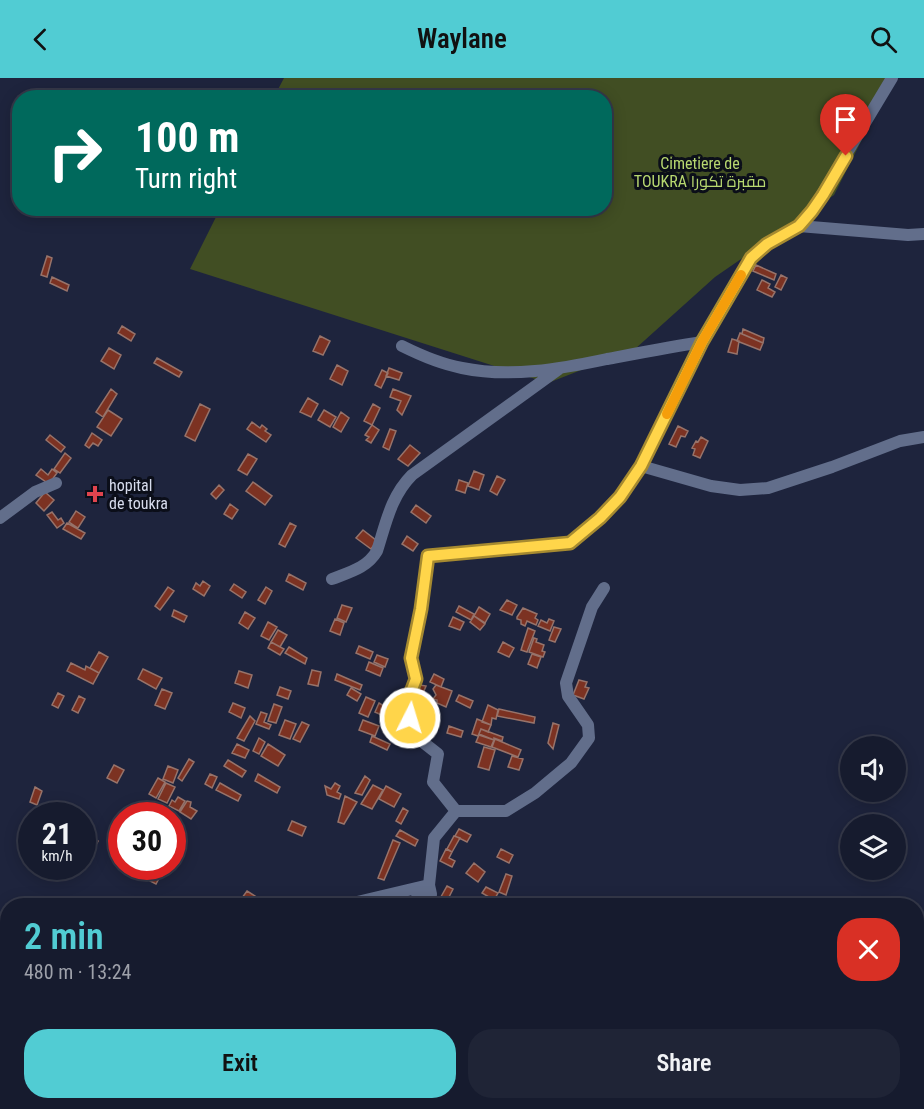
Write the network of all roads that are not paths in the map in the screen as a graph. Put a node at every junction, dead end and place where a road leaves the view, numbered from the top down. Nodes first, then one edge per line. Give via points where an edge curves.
1 (892, 78) edge
2 (799, 226) junction
3 (924, 234) edge
4 (702, 342) junction
5 (402, 346) dead end
6 (559, 369) junction
7 (924, 437) edge
8 (641, 466) junction
9 (56, 483) dead end
10 (0, 518) edge
11 (332, 579) dead end
12 (604, 588) dead end
13 (456, 811) junction
14 (429, 885) junction
15 (374, 898) edge
16 (417, 898) edge
17 (431, 898) edge

1 - 2 street via 823,195
2 - 3 street
2 - 4 street via 751,258
4 - 6 street
4 - 8 street
5 - 6 street via 462,369
6 - 11 street via 404,482 393,499 373,558 359,569
7 - 8 street via 900,441 768,488 711,486
8 - 13 street via 620,497 570,543 428,556 411,658 416,679 406,705 414,729 438,754 433,782
9 - 10 street via 35,492
12 - 13 street via 592,608 566,683 568,696 588,725 589,738 571,763 506,811
13 - 14 street via 434,838
14 - 15 street
14 - 16 street
14 - 17 street

